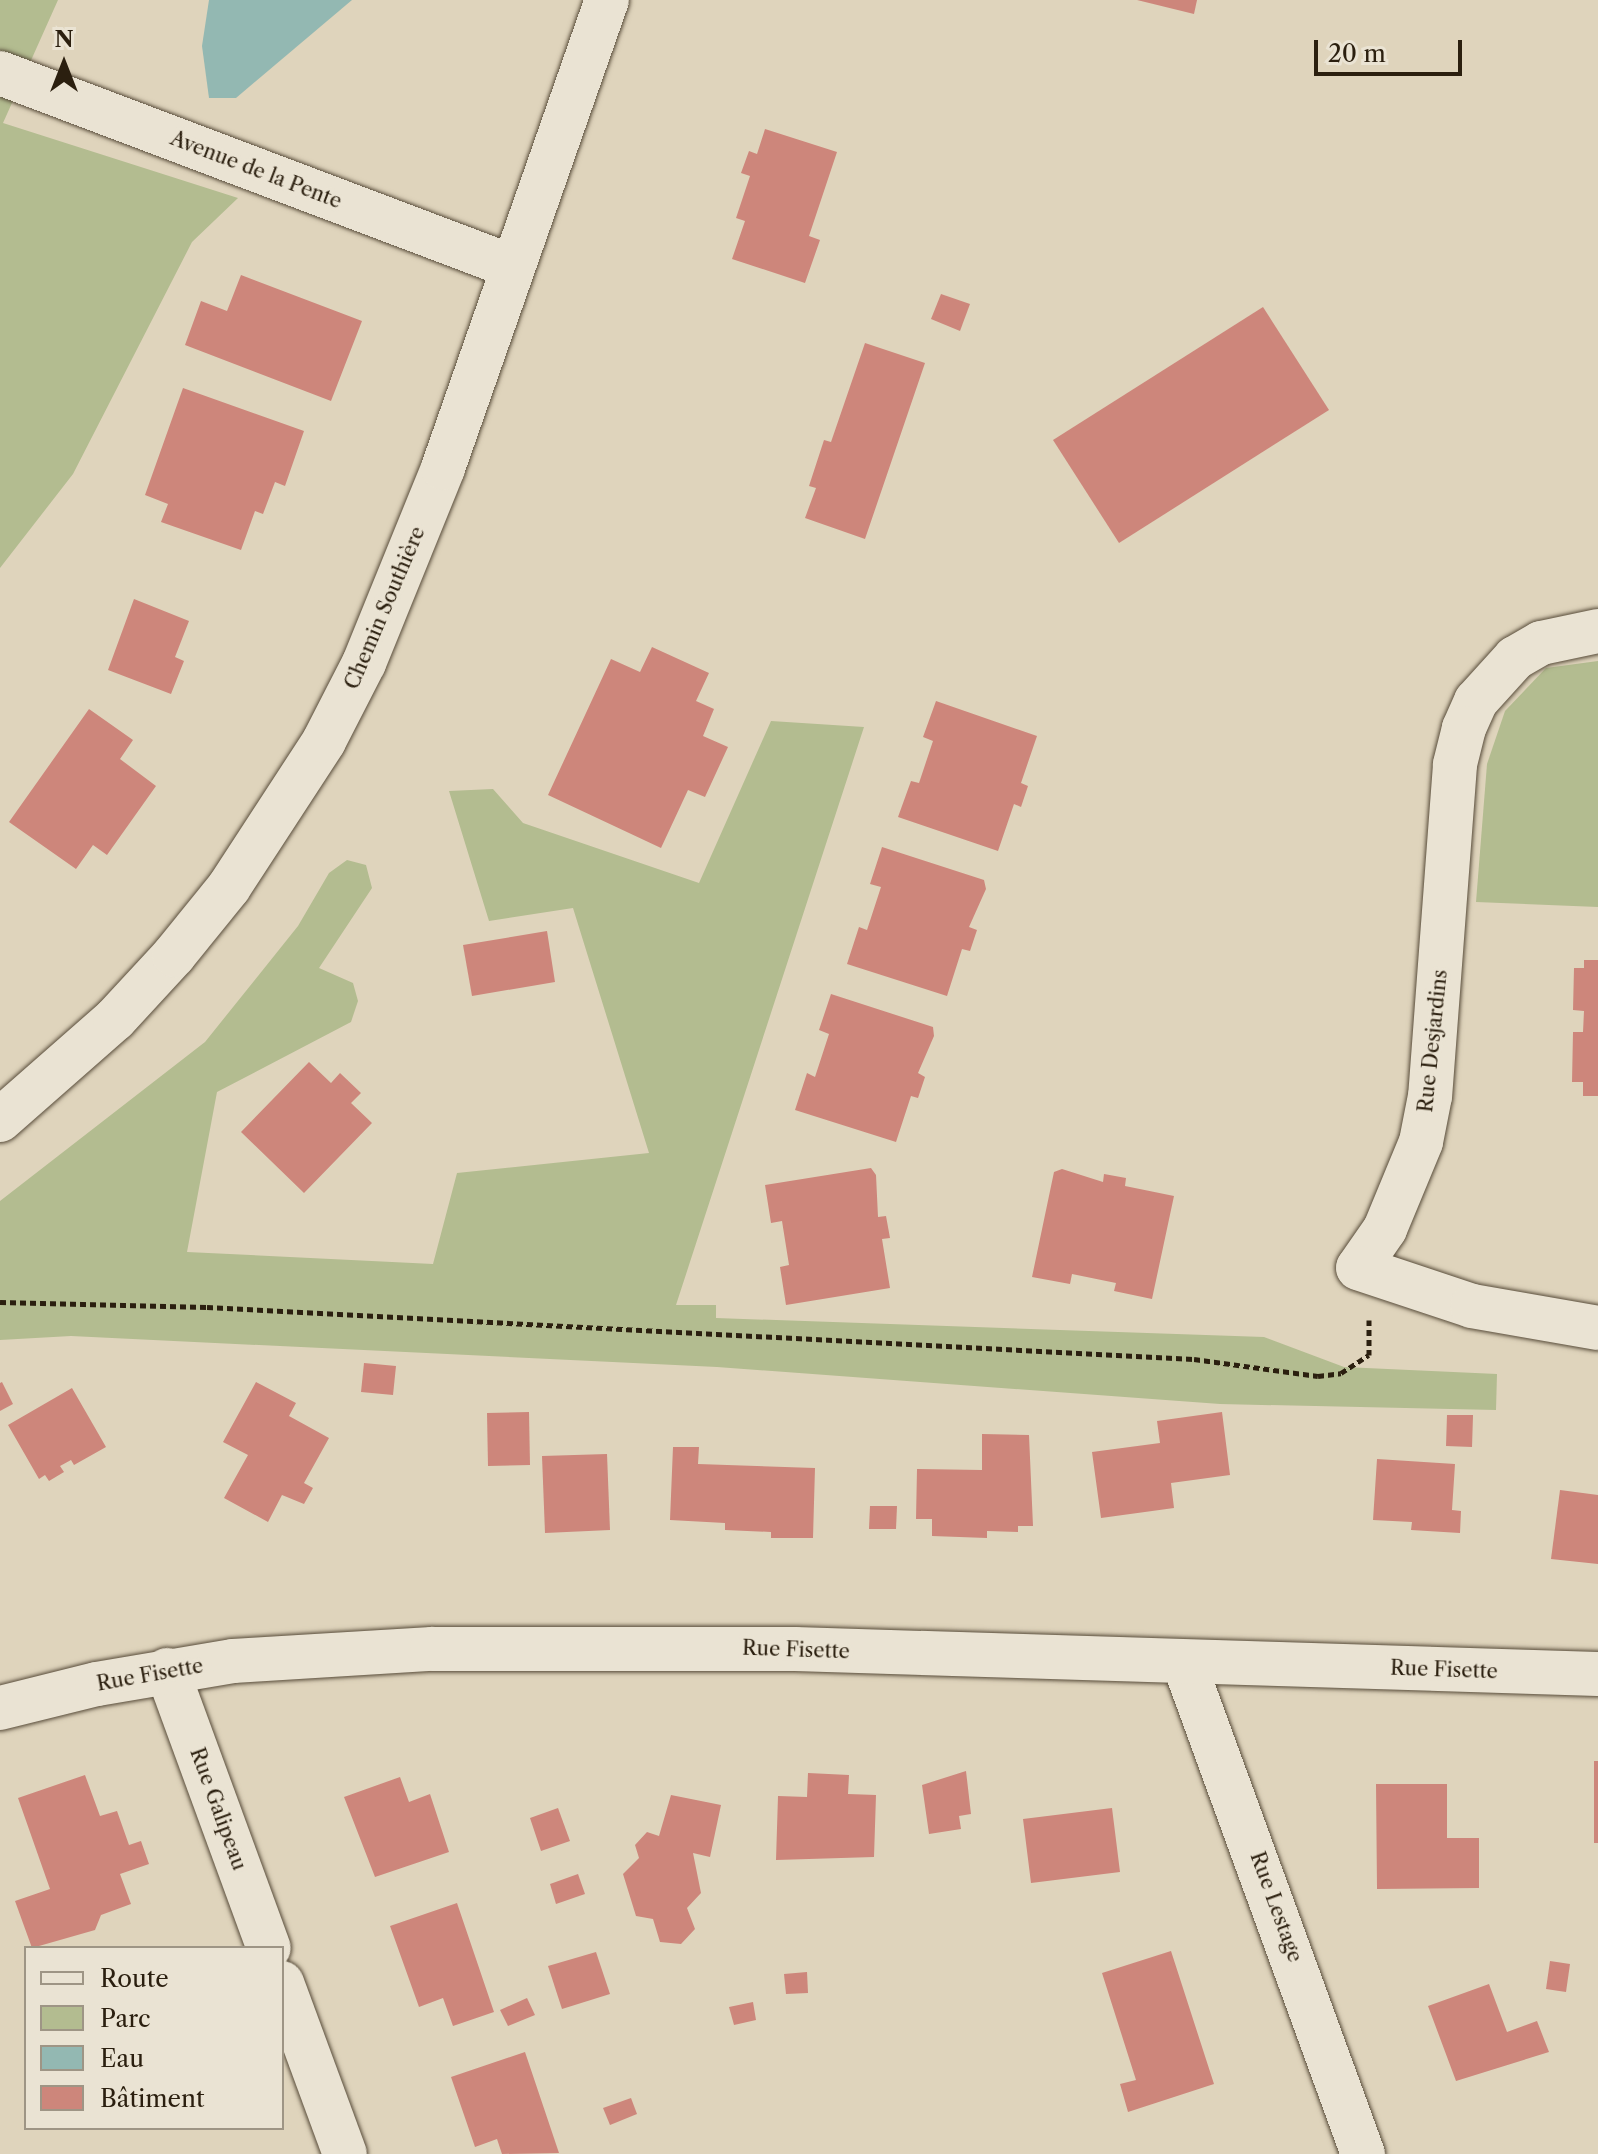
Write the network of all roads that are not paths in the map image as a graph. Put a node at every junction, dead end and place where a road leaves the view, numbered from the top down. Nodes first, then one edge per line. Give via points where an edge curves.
1 (607, 0) edge
2 (0, 73) edge
3 (513, 267) junction
4 (1598, 631) edge
5 (0, 1120) edge
6 (1598, 1328) edge
7 (1184, 1663) junction
8 (167, 1670) junction
9 (1598, 1674) edge
10 (0, 1708) edge
11 (268, 1946) edge
12 (284, 1988) edge
13 (345, 2154) edge
14 (1363, 2154) edge

1 - 3 street, Chemin Southière
2 - 3 street, Avenue de la Pente
3 - 5 street, Chemin Southière via 398,583 324,741 229,887 174,955 115,1019
4 - 6 street, Rue Desjardins via 1555,638 1515,658 1485,689 1464,728 1455,765 1430,1096 1421,1142 1392,1215 1358,1268 1472,1306
7 - 8 street, Rue Fisette via 553,1647 299,1655
7 - 9 street, Rue Fisette
7 - 14 street, Rue Lestage
8 - 10 street, Rue Fisette
8 - 11 street, Rue Galipeau
12 - 13 street

